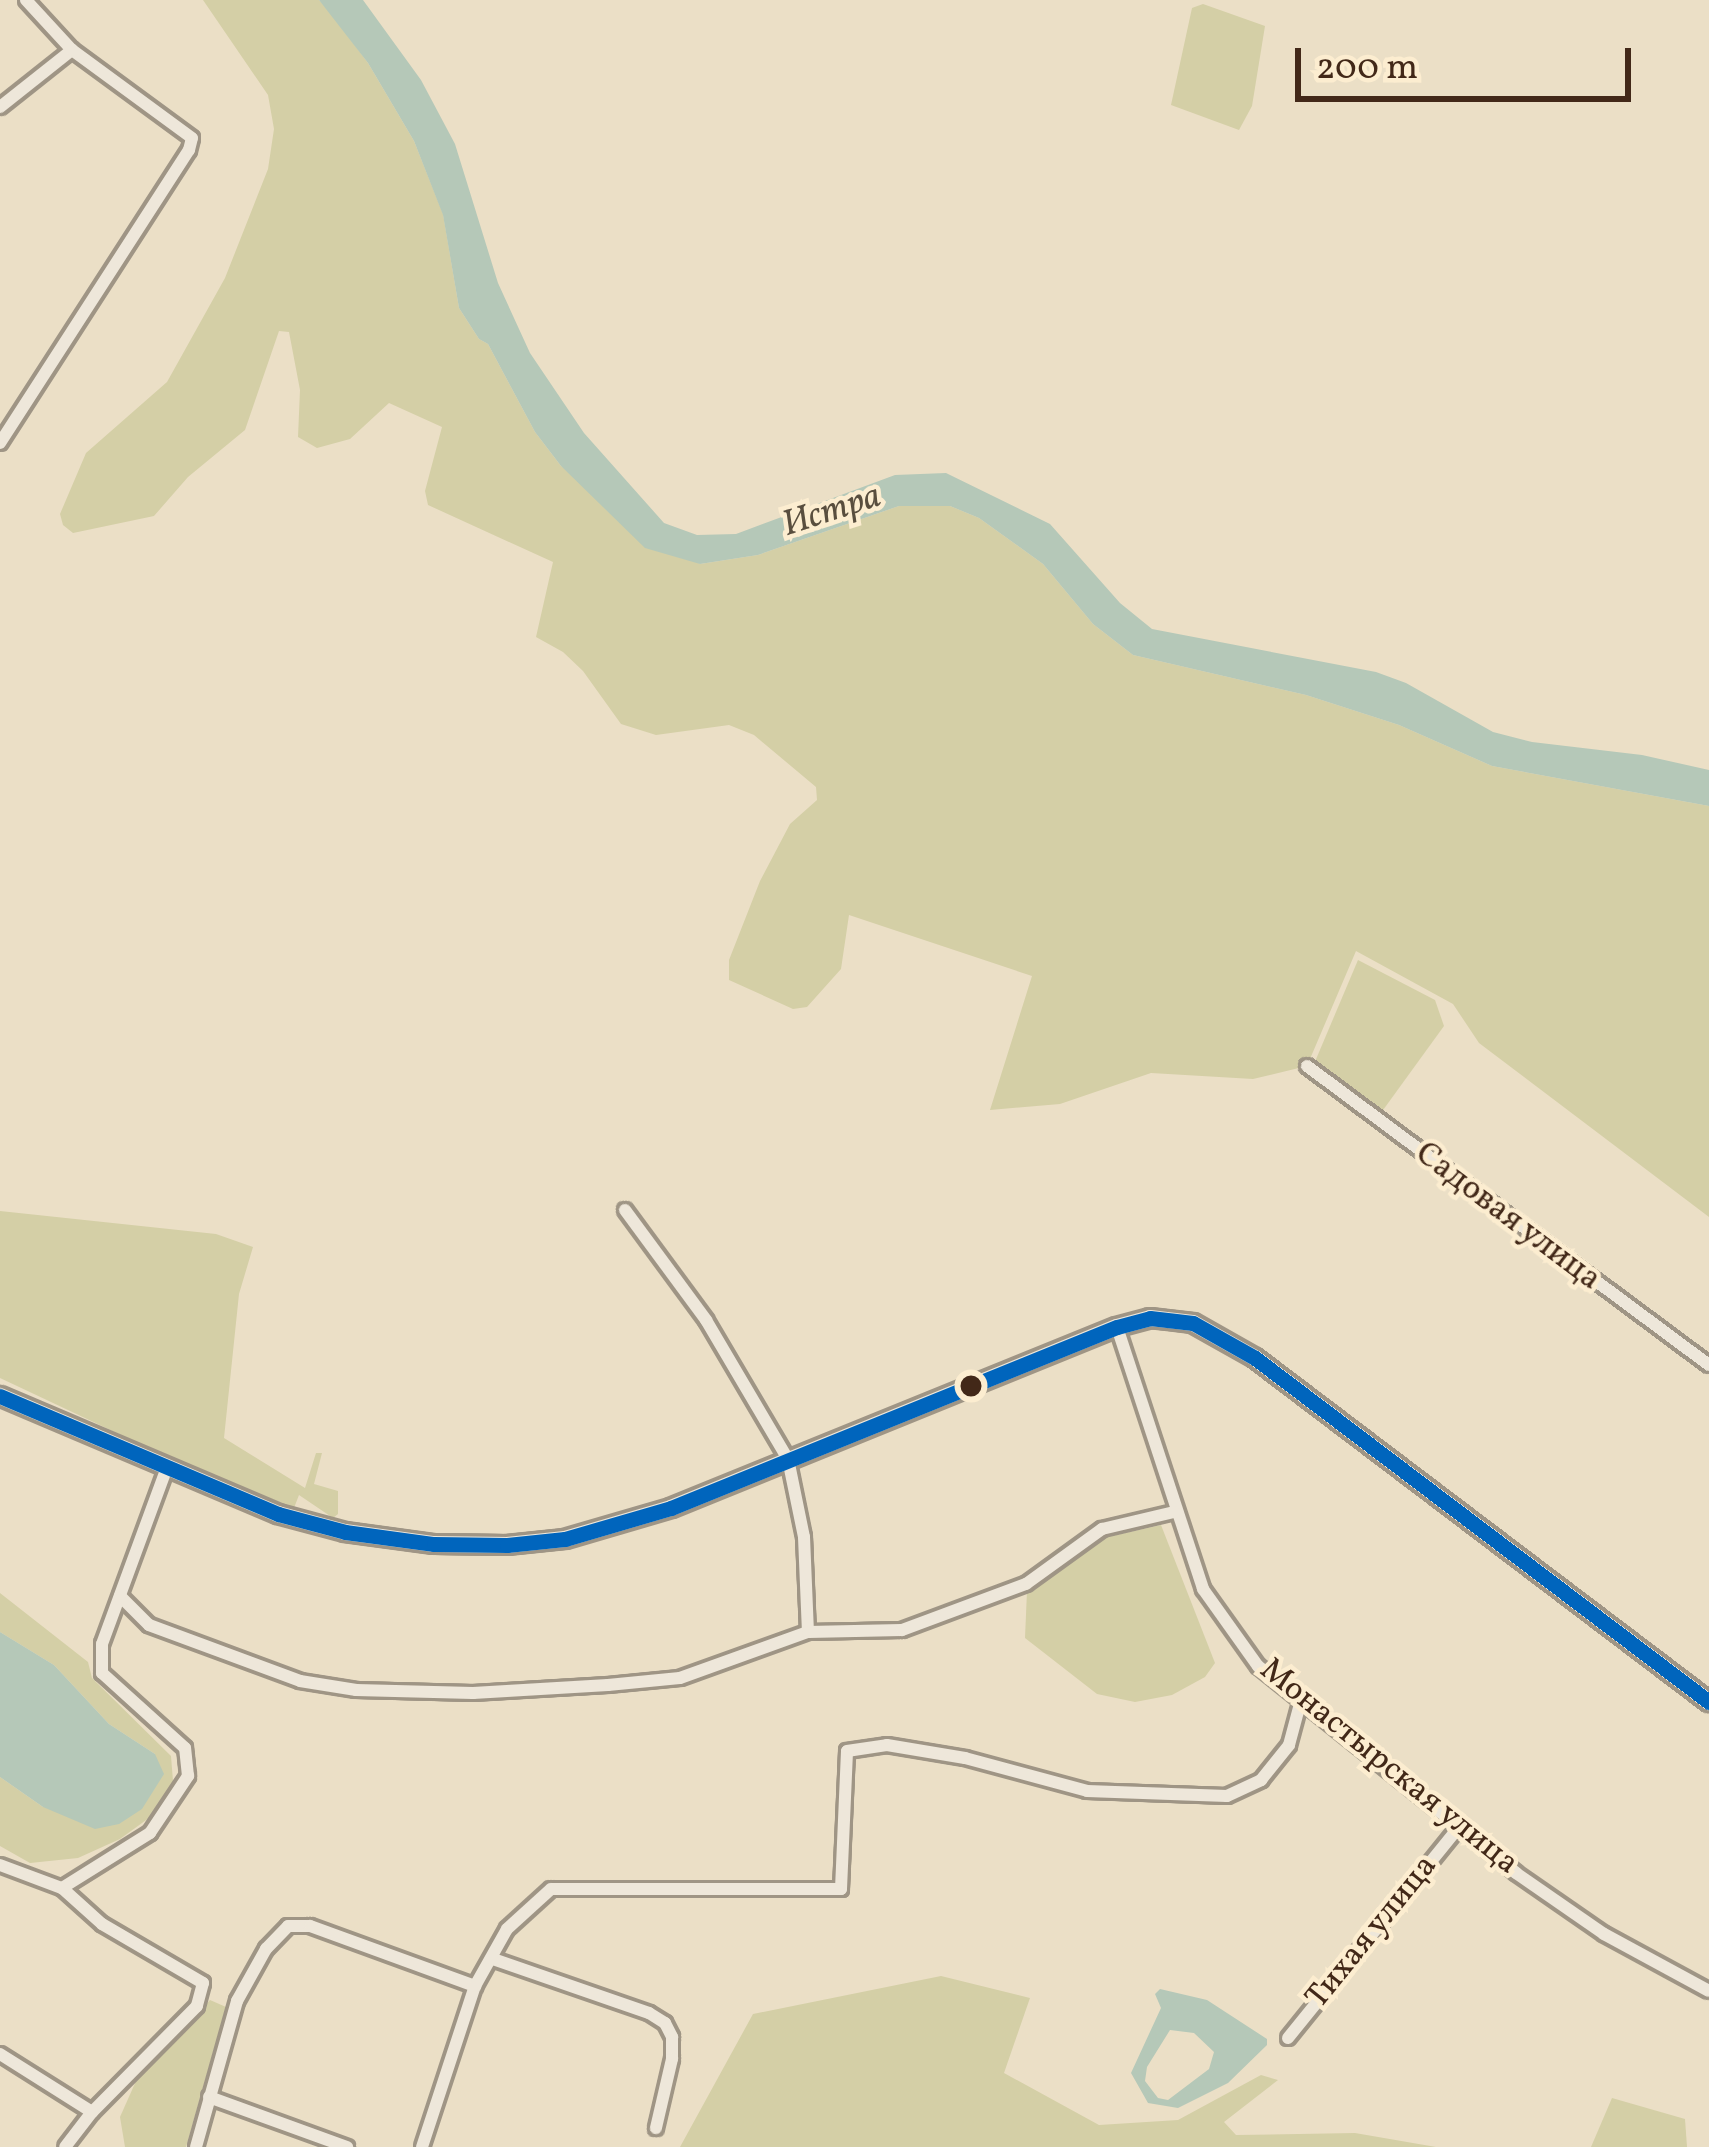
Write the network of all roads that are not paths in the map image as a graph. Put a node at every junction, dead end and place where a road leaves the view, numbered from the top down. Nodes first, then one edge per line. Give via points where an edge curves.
1 (26, 0) edge
2 (72, 50) junction
3 (0, 107) edge
4 (0, 443) edge
5 (1307, 1066) dead end
6 (625, 1210) dead end
7 (1117, 1327) junction
8 (1709, 1365) edge
9 (0, 1396) edge
10 (788, 1459) junction
11 (166, 1469) junction
12 (1174, 1512) junction
13 (120, 1596) junction
14 (808, 1632) junction
15 (1709, 1702) edge
16 (1300, 1704) junction
17 (1458, 1828) junction
18 (0, 1865) edge
19 (62, 1888) junction
20 (493, 1959) junction
21 (475, 1986) junction
22 (1709, 1990) edge
23 (1288, 2038) dead end
24 (0, 2054) edge
25 (208, 2097) junction
26 (92, 2112) junction
27 (656, 2128) dead end
28 (65, 2147) edge
29 (196, 2147) edge
30 (347, 2147) edge
31 (422, 2147) edge

1 - 2 street
2 - 3 street
2 - 4 street via 191,138 189,150
5 - 8 street, Садовая улица
6 - 10 street via 706,1320
7 - 10 main road
7 - 12 street, Монастырская улица
7 - 15 main road via 1171,1318 1219,1335
9 - 11 main road
10 - 11 main road via 616,1527 507,1545 345,1532
10 - 14 street via 804,1537
11 - 13 street
12 - 14 street via 1102,1529 1027,1584 902,1630
12 - 16 street, Монастырская улица via 1215,1606 1258,1666
13 - 14 street via 149,1625 178,1639 300,1681 356,1690 473,1693 680,1678
13 - 19 street via 102,1644 102,1673 185,1748 188,1776 150,1833
16 - 17 street, Монастырская улица
16 - 20 street via 1289,1745 1261,1780 1228,1796 1087,1791 945,1754 887,1745 847,1751 841,1889 550,1889 507,1929
17 - 22 street, Монастырская улица via 1604,1934
17 - 23 street, Тихая улица
18 - 19 street
19 - 26 street via 102,1924 203,1983 196,2006
20 - 21 street
20 - 27 street via 665,2023 672,2059
21 - 25 street via 310,1926 287,1926 237,2001
21 - 31 street
24 - 26 street
25 - 29 street
25 - 30 street
26 - 28 street

